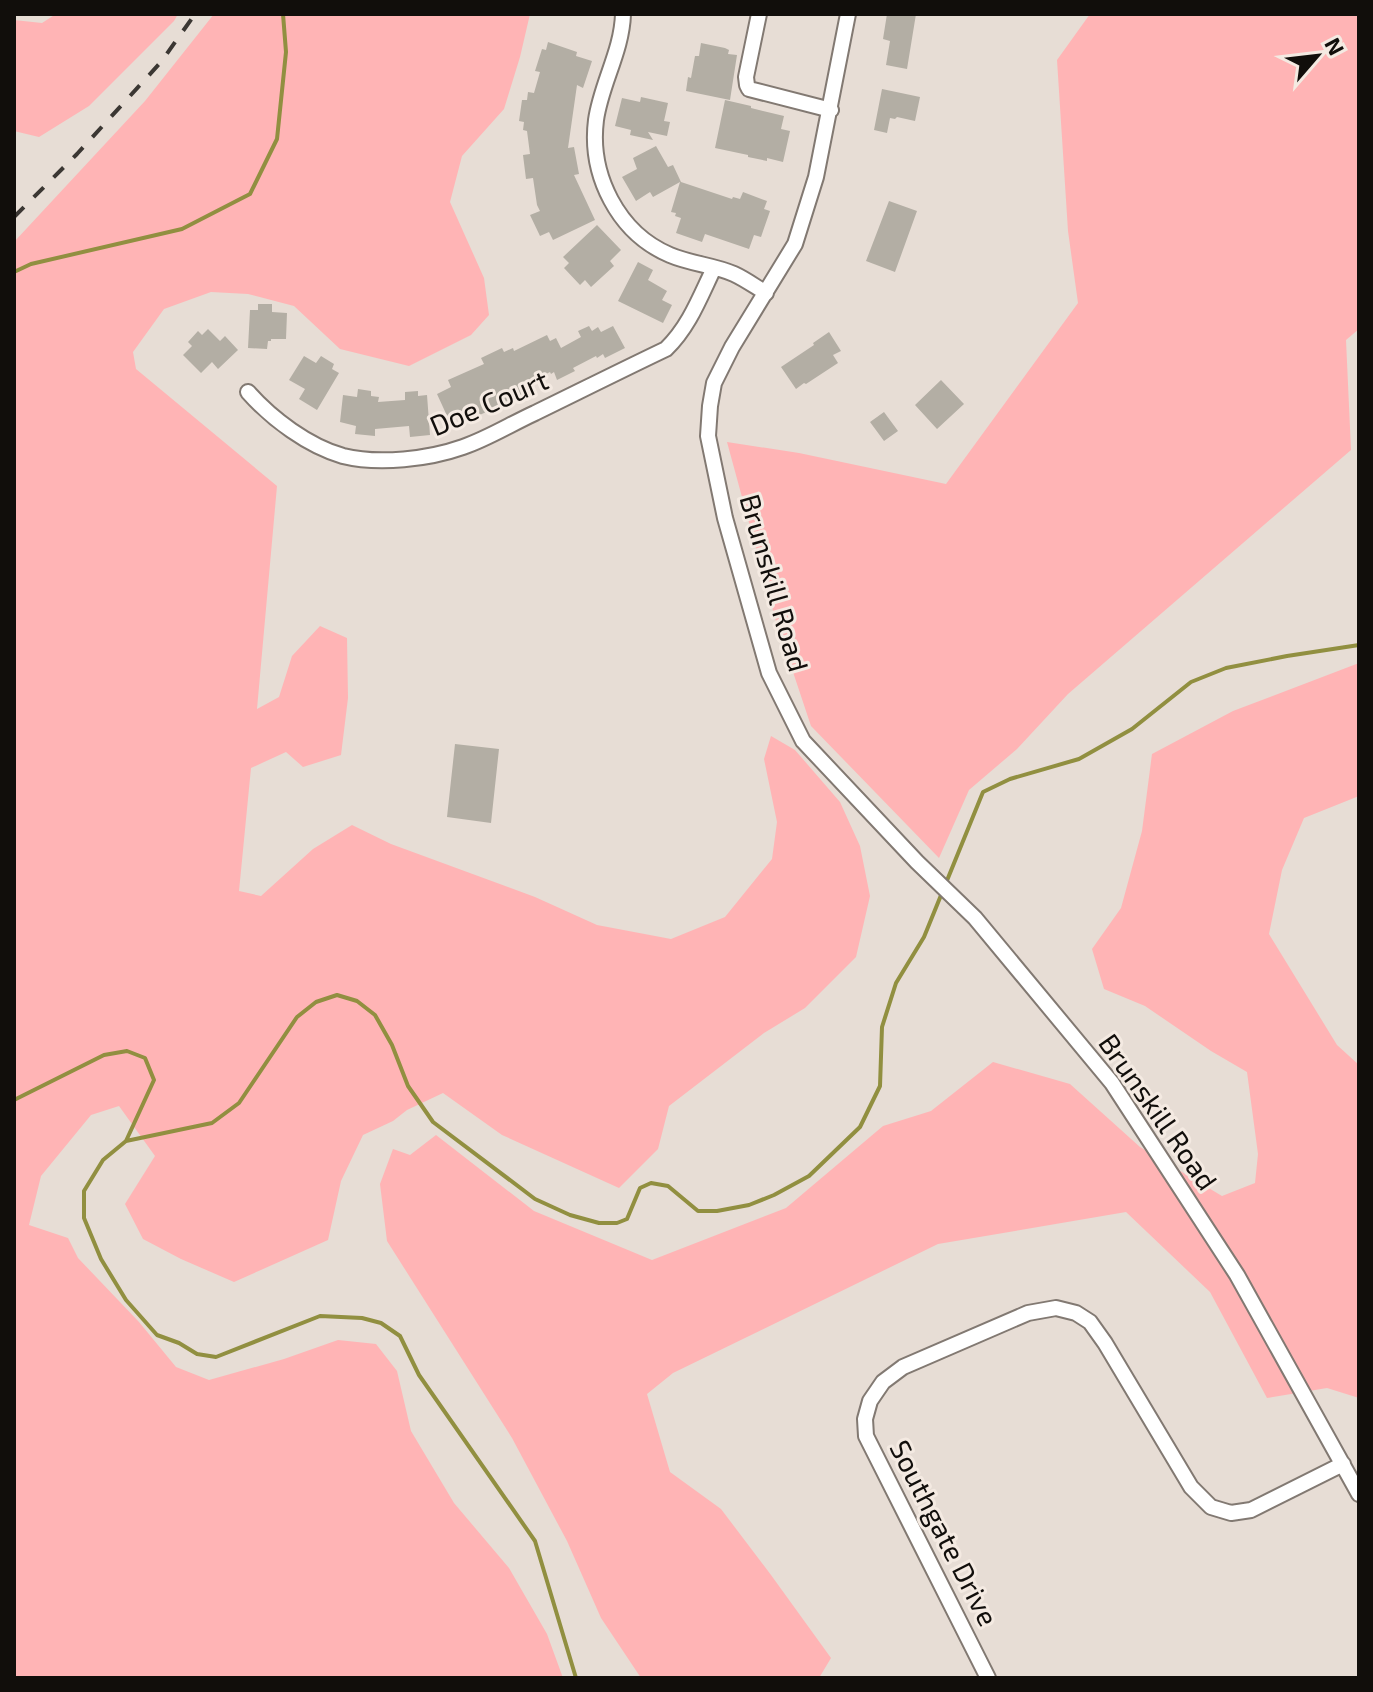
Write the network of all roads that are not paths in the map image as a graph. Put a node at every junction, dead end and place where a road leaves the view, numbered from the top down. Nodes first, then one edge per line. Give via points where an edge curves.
1 (623, 14) edge
2 (759, 14) edge
3 (848, 14) edge
4 (831, 110) junction
5 (714, 268) junction
6 (766, 293) junction
7 (248, 392) dead end
8 (1343, 1464) junction
9 (1359, 1494) edge
10 (988, 1678) edge

1 - 5 street via 596,119 594,150 602,179 629,227 648,243
2 - 4 street via 746,77 749,89
3 - 4 street, Brunskill Road
4 - 6 street, Brunskill Road via 795,244
5 - 6 street
5 - 7 street, Doe Court via 690,319 666,349 466,446 424,458 343,456 283,426
6 - 8 street, Brunskill Road via 714,383 708,436 769,673 803,741 975,918 1112,1083 1237,1275
8 - 9 street, Brunskill Road
8 - 10 street, Southgate Drive via 1251,1510 1231,1513 1211,1507 1191,1487 1090,1322 1056,1308 1028,1313 903,1367 870,1401 866,1436

